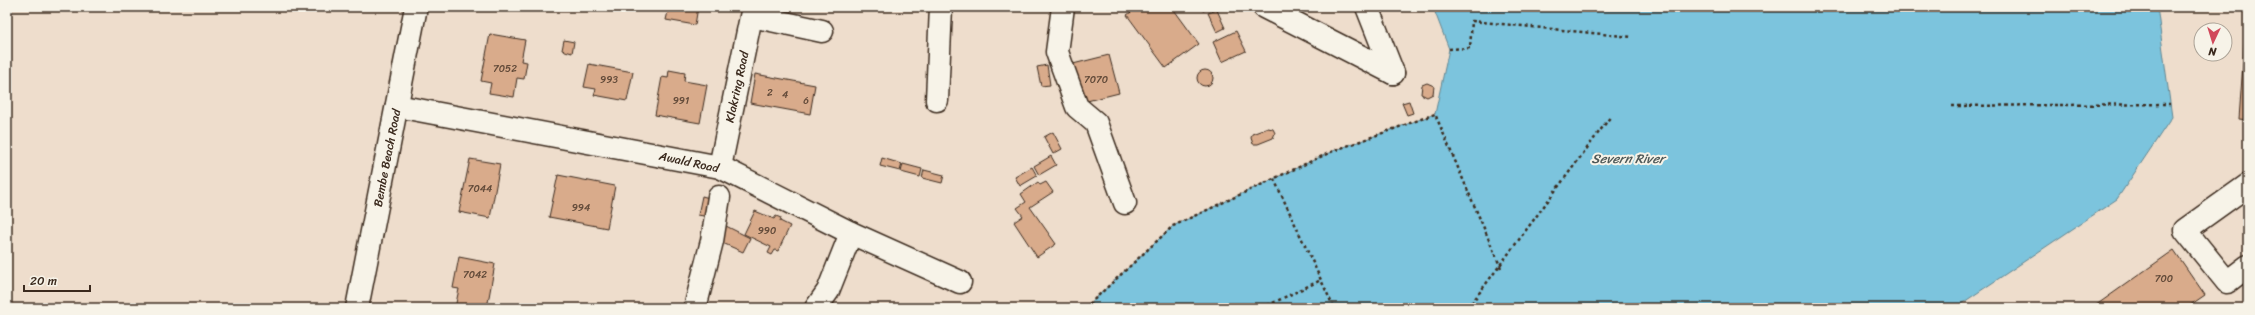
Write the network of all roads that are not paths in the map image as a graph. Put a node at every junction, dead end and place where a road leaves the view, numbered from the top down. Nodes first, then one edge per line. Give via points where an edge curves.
1 (416, 7) edge
2 (941, 7) edge
3 (1063, 7) edge
4 (1264, 7) edge
5 (1367, 7) edge
6 (752, 11) edge
7 (822, 31) dead end
8 (937, 100) dead end
9 (397, 106) junction
10 (720, 167) junction
11 (2248, 185) edge
12 (719, 197) dead end
13 (1125, 203) dead end
14 (851, 233) junction
15 (2248, 266) edge
16 (960, 282) dead end
17 (357, 308) edge
18 (695, 308) edge
19 (816, 308) edge

1 - 9 street, Bembe Beach Road
2 - 8 street
3 - 13 street via 1057,52 1077,107 1096,123
4 - 5 street via 1393,73
6 - 7 street
6 - 10 street, Klakring Road
9 - 10 street, Awald Road
9 - 17 street, Bembe Beach Road
10 - 14 street, Awald Road
11 - 15 street via 2185,230 2227,282
12 - 18 street via 712,240
14 - 16 street, Awald Road
14 - 19 street via 828,291

